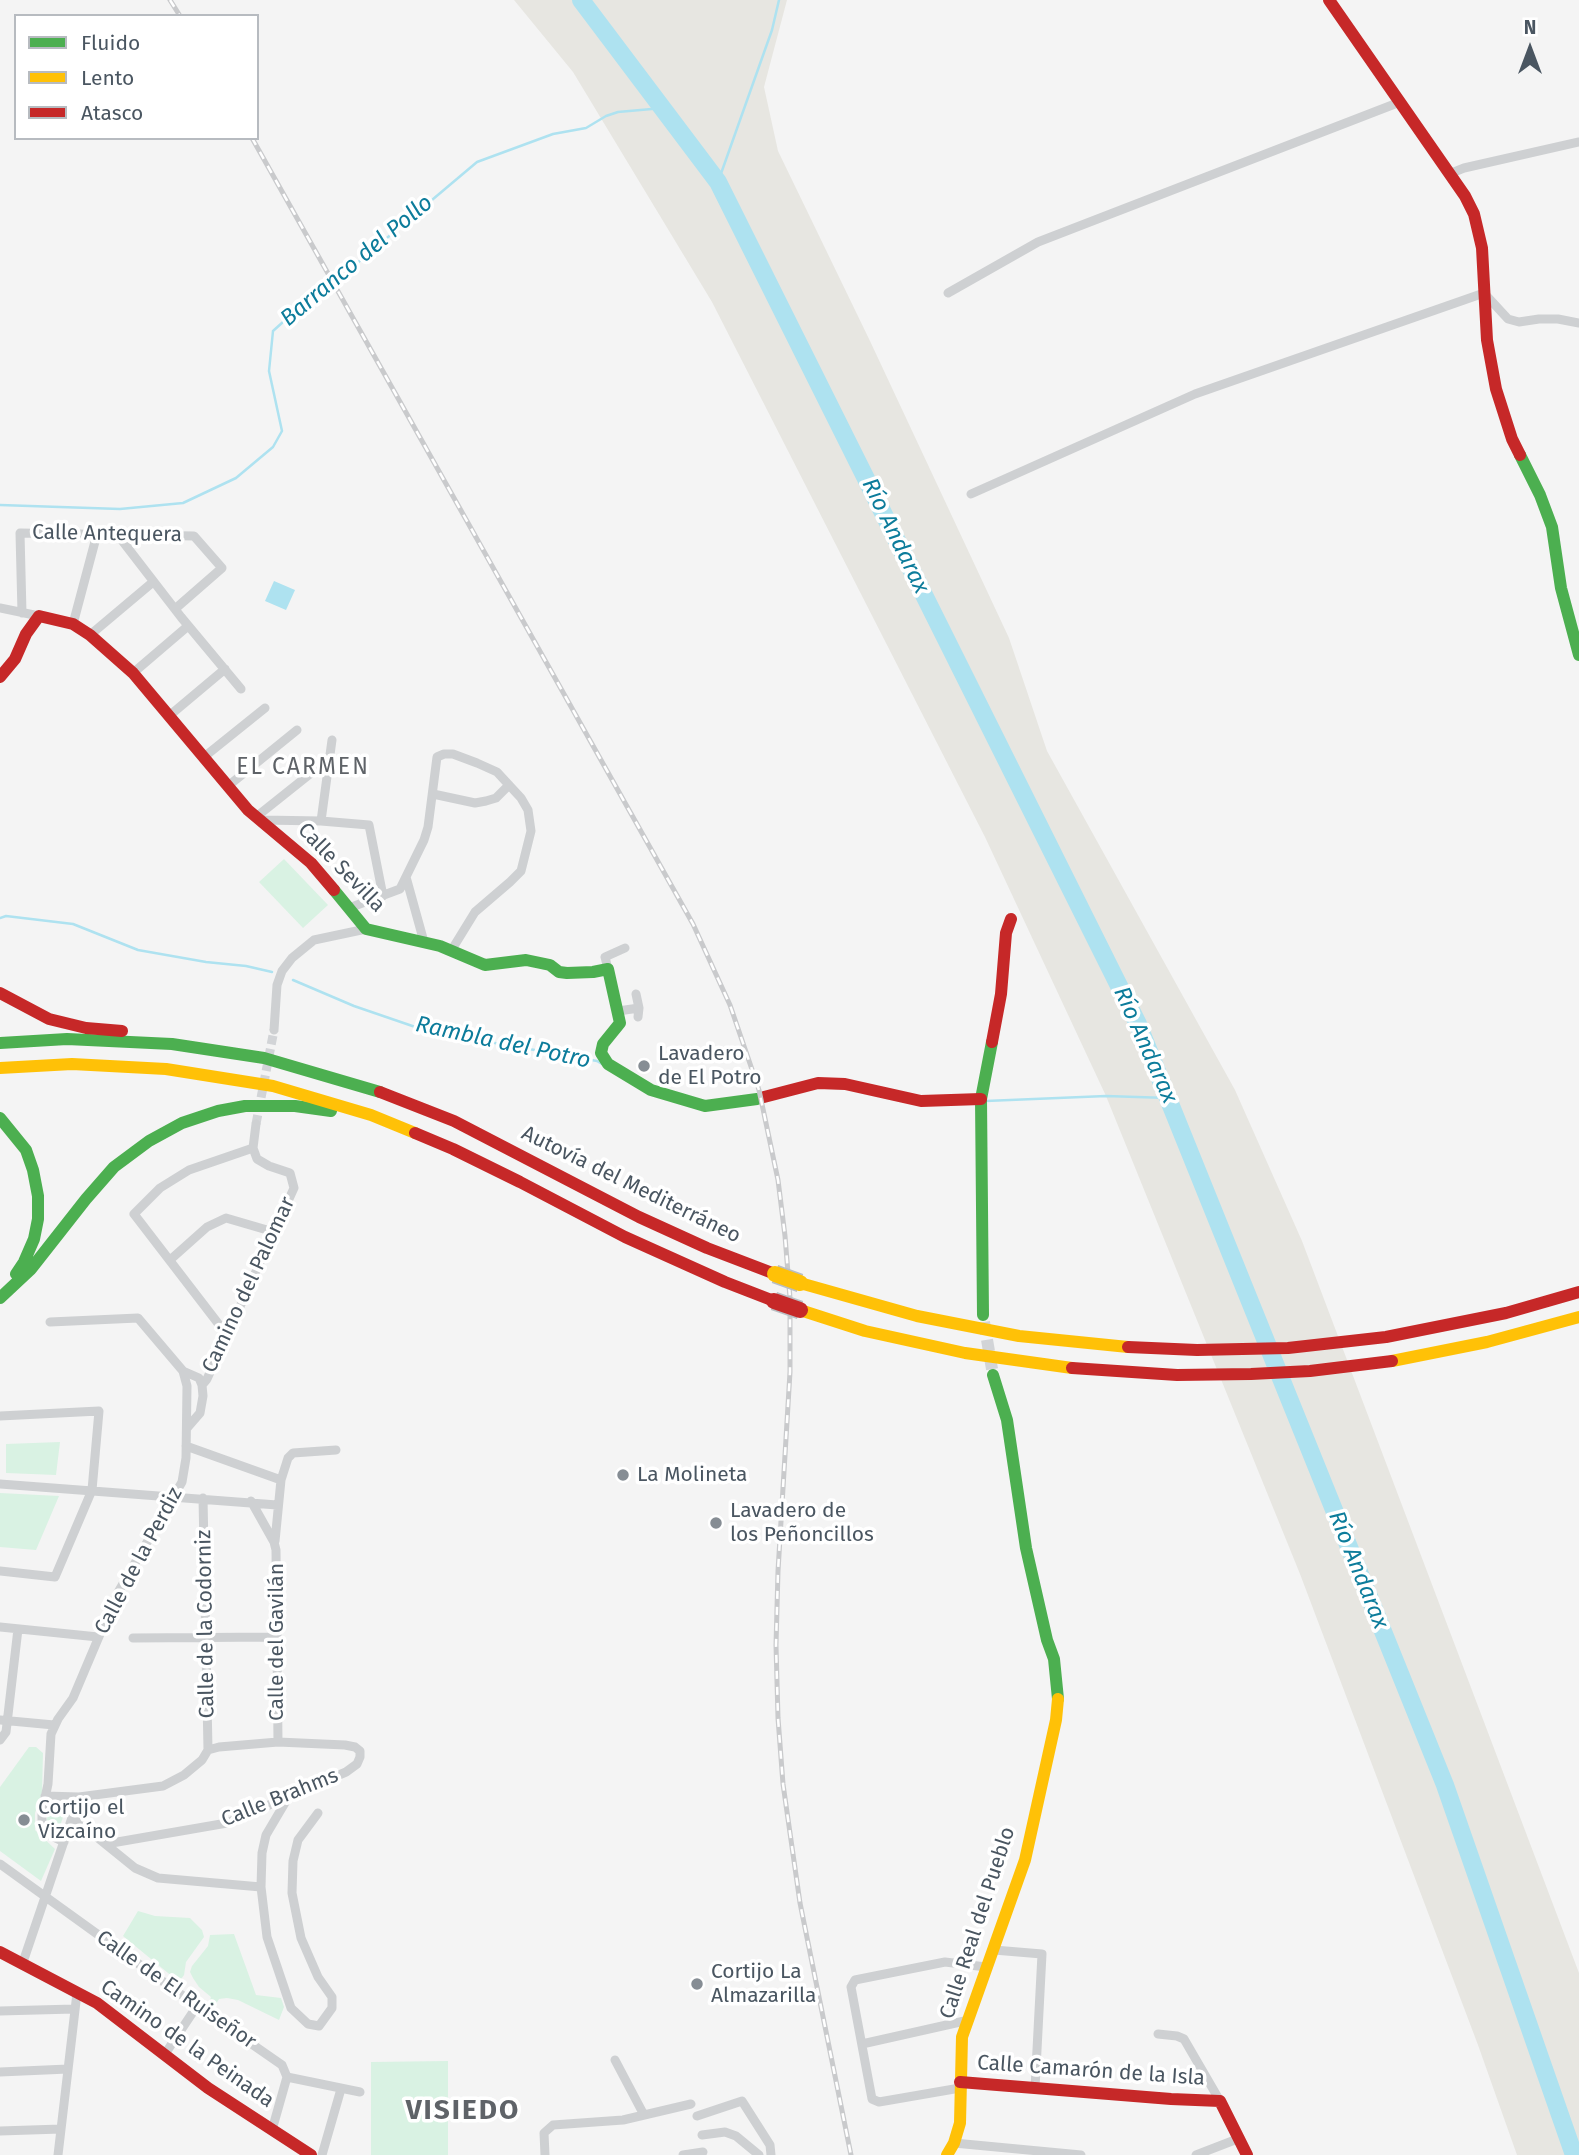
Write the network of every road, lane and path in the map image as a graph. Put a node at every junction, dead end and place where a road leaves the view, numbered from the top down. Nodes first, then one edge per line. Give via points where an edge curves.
1 (1329, 0) edge
2 (1400, 102) junction
3 (1579, 142) edge
4 (1449, 174) junction
5 (948, 293) dead end
6 (1484, 293) junction
7 (1579, 323) edge
8 (971, 494) dead end
9 (97, 534) junction
10 (117, 534) junction
11 (153, 582) junction
12 (0, 608) edge
13 (174, 609) junction
14 (22, 613) junction
15 (38, 616) junction
16 (73, 624) junction
17 (188, 626) junction
18 (90, 635) junction
19 (1579, 655) edge
20 (225, 669) junction
21 (133, 673) junction
22 (0, 677) edge
23 (242, 689) dead end
24 (265, 708) dead end
25 (169, 716) junction
26 (298, 730) dead end
27 (332, 740) dead end
28 (204, 757) junction
29 (330, 758) junction
30 (509, 785) junction
31 (228, 786) junction
32 (433, 794) junction
33 (259, 818) junction
34 (321, 821) junction
35 (406, 877) junction
36 (383, 896) junction
37 (349, 908) junction
38 (1011, 919) dead end
39 (366, 929) junction
40 (424, 942) junction
41 (625, 948) dead end
42 (451, 951) junction
43 (608, 969) junction
44 (0, 993) edge
45 (636, 994) dead end
46 (618, 1011) junction
47 (274, 1030) tunnel mouth
48 (0, 1043) edge
49 (172, 1044) junction
50 (0, 1068) edge
51 (981, 1099) junction
52 (372, 1115) junction
53 (0, 1118) edge
54 (256, 1124) tunnel mouth
55 (253, 1148) junction
56 (274, 1232) junction
57 (170, 1260) junction
58 (0, 1292) edge
59 (1579, 1292) edge
60 (0, 1298) edge
61 (983, 1315) tunnel mouth
62 (1579, 1317) edge
63 (50, 1322) dead end
64 (227, 1335) junction
65 (183, 1371) junction
66 (993, 1375) tunnel mouth
67 (202, 1385) junction
68 (0, 1416) edge
69 (187, 1428) junction
70 (186, 1446) junction
71 (335, 1450) dead end
72 (281, 1480) junction
73 (0, 1484) edge
74 (92, 1490) junction
75 (175, 1497) junction
76 (203, 1498) junction
77 (251, 1501) junction
78 (277, 1505) junction
79 (274, 1542) junction
80 (0, 1572) edge
81 (0, 1627) edge
82 (18, 1629) junction
83 (98, 1637) junction
84 (276, 1637) junction
85 (206, 1638) junction
86 (133, 1639) dead end
87 (4, 1720) edge
88 (54, 1725) junction
89 (0, 1740) edge
90 (278, 1742) junction
91 (208, 1750) junction
92 (45, 1796) junction
93 (289, 1796) junction
94 (79, 1797) junction
95 (318, 1813) dead end
96 (72, 1817) junction
97 (64, 1842) junction
98 (106, 1844) junction
99 (0, 1864) edge
100 (261, 1887) junction
101 (46, 1897) junction
102 (994, 1950) junction
103 (0, 1952) edge
104 (22, 1965) junction
105 (986, 1967) junction
106 (76, 2001) junction
107 (197, 2006) junction
108 (0, 2011) edge
109 (969, 2020) junction
110 (1158, 2034) dead end
111 (862, 2044) junction
112 (164, 2054) junction
113 (615, 2060) dead end
114 (68, 2069) junction
115 (0, 2071) edge
116 (287, 2077) junction
117 (960, 2085) junction
118 (1035, 2088) junction
119 (341, 2089) junction
120 (360, 2092) dead end
121 (1220, 2101) junction
122 (691, 2104) dead end
123 (644, 2115) junction
124 (697, 2116) dead end
125 (61, 2129) junction
126 (272, 2130) junction
127 (0, 2131) edge
128 (702, 2135) dead end
129 (1240, 2138) junction
130 (951, 2149) edge
131 (703, 2152) dead end
132 (58, 2155) edge
133 (311, 2155) edge
134 (322, 2155) edge
135 (545, 2155) edge
136 (683, 2155) edge
137 (759, 2155) edge
138 (771, 2155) edge
139 (1081, 2155) edge
140 (1196, 2155) edge
141 (1247, 2155) edge

1 - 2 main road
2 - 4 main road
2 - 5 street via 1038,242
3 - 4 street
4 - 6 main road via 1465,196 1479,229
6 - 7 street via 1508,319
6 - 8 street via 1195,394
6 - 19 main road via 1496,390 1511,439 1552,527 1561,588
9 - 10 street, Calle Antequera
9 - 14 street, Calle Antequera via 20,533
9 - 16 street
10 - 11 street
10 - 13 street, Calle Antequera via 194,536 222,568
11 - 13 street
11 - 18 street
12 - 14 street, Calle Sevilla
13 - 17 street
14 - 15 street, Calle Sevilla
15 - 16 main road, Calle Sevilla
15 - 22 main road
16 - 18 main road, Calle Sevilla
17 - 20 street
17 - 21 street
18 - 21 main road, Calle Sevilla
20 - 23 street
20 - 25 street
21 - 25 main road, Calle Sevilla
24 - 28 street
25 - 28 main road, Calle Sevilla
26 - 31 street
27 - 29 street
28 - 31 main road, Calle Sevilla
29 - 33 street
29 - 34 street
30 - 32 street via 486,802
30 - 32 street via 497,772 444,754 436,757
30 - 42 street via 522,797 531,831 521,870 475,912
31 - 33 main road, Calle Sevilla
32 - 35 street via 424,840
33 - 34 street
33 - 37 main road, Calle Sevilla via 311,863
34 - 36 street via 369,825
35 - 36 street via 400,890
35 - 40 street
36 - 37 street
37 - 39 main road, Calle Sevilla
38 - 51 main road
39 - 40 main road, Calle Sevilla
39 - 47 street via 314,940 292,958 277,985
40 - 42 main road, Calle Sevilla
41 - 43 street via 605,957
42 - 43 main road, Calle Sevilla via 485,965 526,960 566,973
43 - 46 main road
44 - 49 main road via 49,1019 143,1034
45 - 46 street via 639,1012
46 - 51 main road via 620,1023 601,1053 608,1064 651,1090 705,1106 818,1083 845,1084 921,1101
48 - 49 main road, Autovía del Mediterráneo
49 - 59 main road, Autovía del Mediterráneo, bridge via 264,1058 406,1101 489,1138 651,1223 736,1260 883,1308 971,1327 1134,1348 1288,1348 1404,1334
50 - 52 main road via 72,1064 200,1073 273,1086
51 - 61 main road
52 - 60 main road via 295,1106 245,1106 182,1123 114,1167 31,1269
52 - 62 main road, bridge via 453,1149 625,1237 726,1282 865,1331 965,1353 1145,1374 1287,1373 1410,1359
53 - 58 main road via 26,1150 36,1183 38,1219 24,1262
54 - 55 street
55 - 56 street, Camino del Palomar via 257,1159 290,1173 294,1182
55 - 57 street via 189,1170 160,1188 134,1214
56 - 57 street via 226,1219 207,1227
56 - 64 street, Camino del Palomar
57 - 64 street
63 - 65 street via 138,1318
64 - 67 street, Camino del Palomar
65 - 67 street, Camino del Palomar via 199,1378
65 - 69 street, Calle de la Perdiz
66 - 102 main road, Calle Real del Pueblo via 1007,1420 1026,1548 1054,1659 1058,1696 1025,1860
67 - 69 street, Camino del Palomar via 200,1413
68 - 74 street via 99,1411
69 - 70 street, Calle de la Perdiz
70 - 72 street
70 - 75 street, Calle de la Perdiz via 185,1470
71 - 72 street, Calle del Gavilán via 293,1453
72 - 78 street, Calle del Gavilán
73 - 74 street
74 - 75 street
74 - 80 street via 55,1577
75 - 76 street
75 - 83 street, Calle de la Perdiz via 131,1568
76 - 77 street
76 - 85 street, Calle de la Codorniz
77 - 78 street
77 - 79 street, Calle del Gavilán
78 - 79 street, Calle del Gavilán
79 - 84 street, Calle del Gavilán
81 - 82 street
82 - 83 street
82 - 87 street
83 - 88 street, Calle de la Perdiz via 74,1698
84 - 85 street, Calle de la Perdiz
84 - 90 street, Calle del Gavilán
85 - 86 street, Calle de la Perdiz
85 - 91 street, Calle de la Codorniz
87 - 88 street
87 - 89 street via 6,1732
88 - 92 street, Calle de la Perdiz
90 - 91 street
90 - 93 street, Calle Brahms via 345,1745 360,1751 357,1764 346,1772
91 - 94 street via 184,1776 163,1786
92 - 94 street
92 - 97 street, Calle de la Perdiz via 45,1833
93 - 98 street, Calle Brahms via 227,1823
93 - 100 street via 266,1835
94 - 96 street
95 - 100 street via 298,1840 292,1893 301,1938 318,1978 332,1997 332,2008 319,2026 308,2024 291,2008 267,1937
96 - 97 street
96 - 98 street
97 - 101 street
98 - 100 street via 135,1868 158,1878
99 - 101 street, Calle de El Ruiseñor
101 - 104 street
101 - 107 street, Calle de El Ruiseñor
102 - 105 main road, Calle Real del Pueblo
102 - 118 street via 1042,1954
103 - 104 main road, Camino de la Peinada
104 - 106 main road, Camino de la Peinada
105 - 109 main road, Calle Real del Pueblo
105 - 111 street via 944,1962 855,1980 851,1987
106 - 108 street
106 - 112 main road, Camino de la Peinada via 97,2003
106 - 114 street
107 - 112 street
107 - 116 street, Calle de El Ruiseñor via 282,2065
109 - 111 street
109 - 117 main road, Calle Real del Pueblo via 962,2037
110 - 121 street via 1184,2039
111 - 117 street via 873,2099 879,2102
112 - 126 main road, Camino de la Peinada
113 - 123 street
114 - 115 street
114 - 125 street
116 - 119 street
116 - 126 street
117 - 118 main road, Calle Camarón de la Isla
117 - 130 main road, Calle Real del Pueblo via 960,2123
118 - 121 main road, Calle Camarón de la Isla
119 - 120 street
119 - 134 street
121 - 129 main road
122 - 123 street
123 - 135 street via 553,2125 544,2133
124 - 138 street via 742,2101 770,2145
125 - 127 street
125 - 132 street
126 - 133 main road, Camino de la Peinada
128 - 137 street via 725,2132
129 - 140 street
129 - 141 main road
130 - 139 street
131 - 136 street

